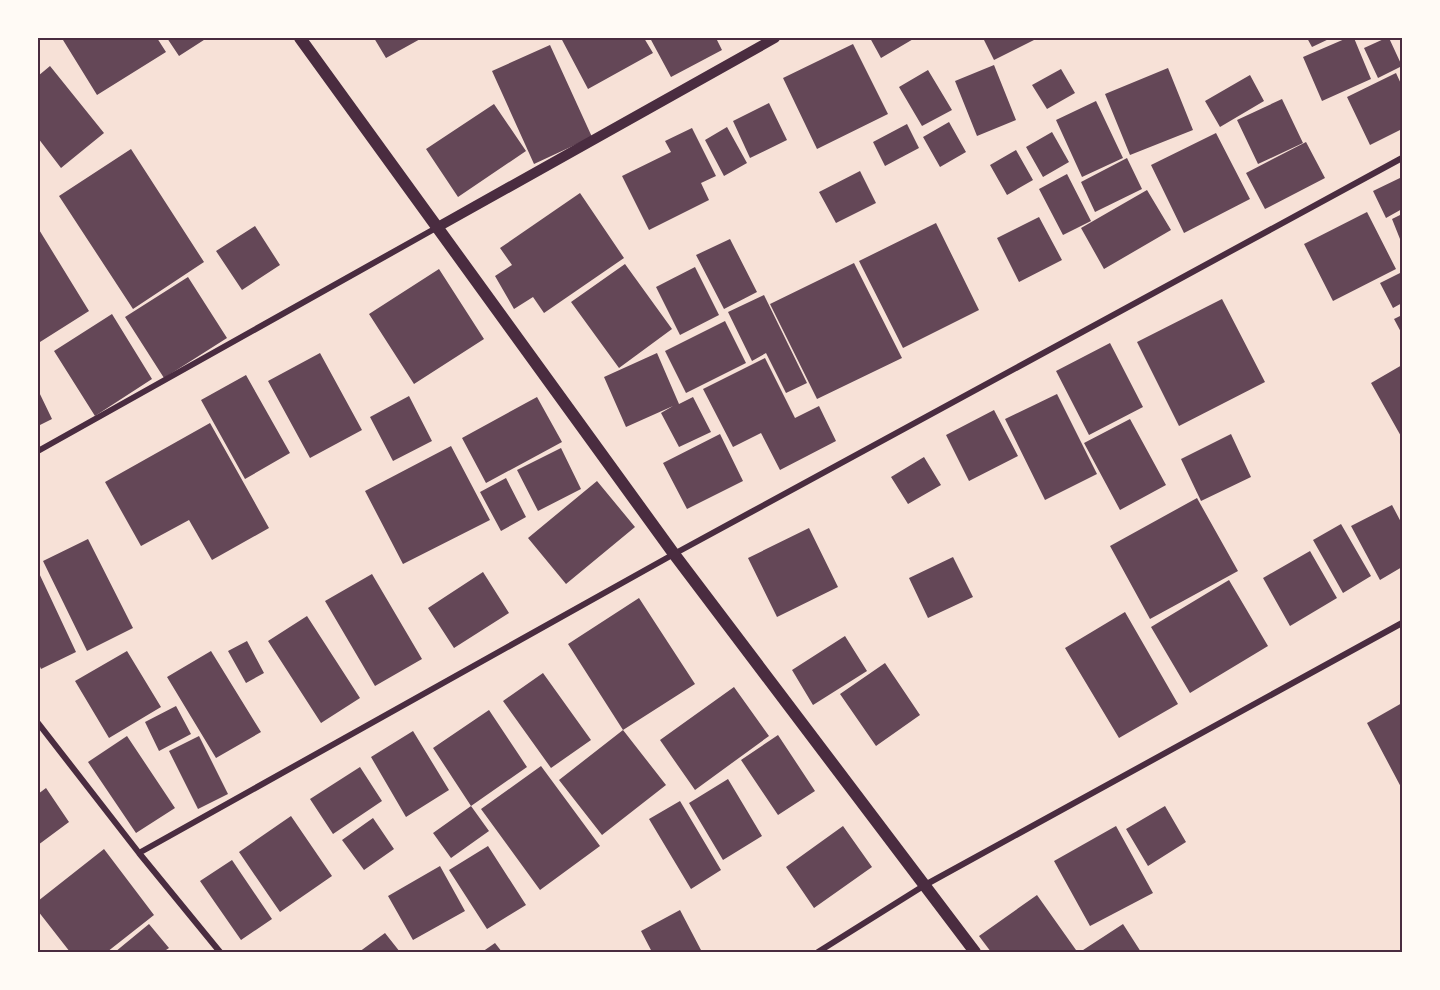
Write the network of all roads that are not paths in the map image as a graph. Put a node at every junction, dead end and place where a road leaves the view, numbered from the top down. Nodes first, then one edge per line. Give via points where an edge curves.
1 (300, 38) edge
2 (775, 38) edge
3 (1402, 158) edge
4 (436, 228) junction
5 (38, 451) edge
6 (674, 554) junction
7 (1402, 622) edge
8 (38, 723) edge
9 (139, 853) junction
10 (925, 885) junction
11 (220, 952) edge
12 (818, 952) edge
13 (975, 952) edge

1 - 4 main road
2 - 4 street
3 - 6 street
4 - 5 street
4 - 6 main road
6 - 9 street
6 - 10 main road
7 - 10 street
8 - 9 street
9 - 11 street
10 - 12 street
10 - 13 main road

